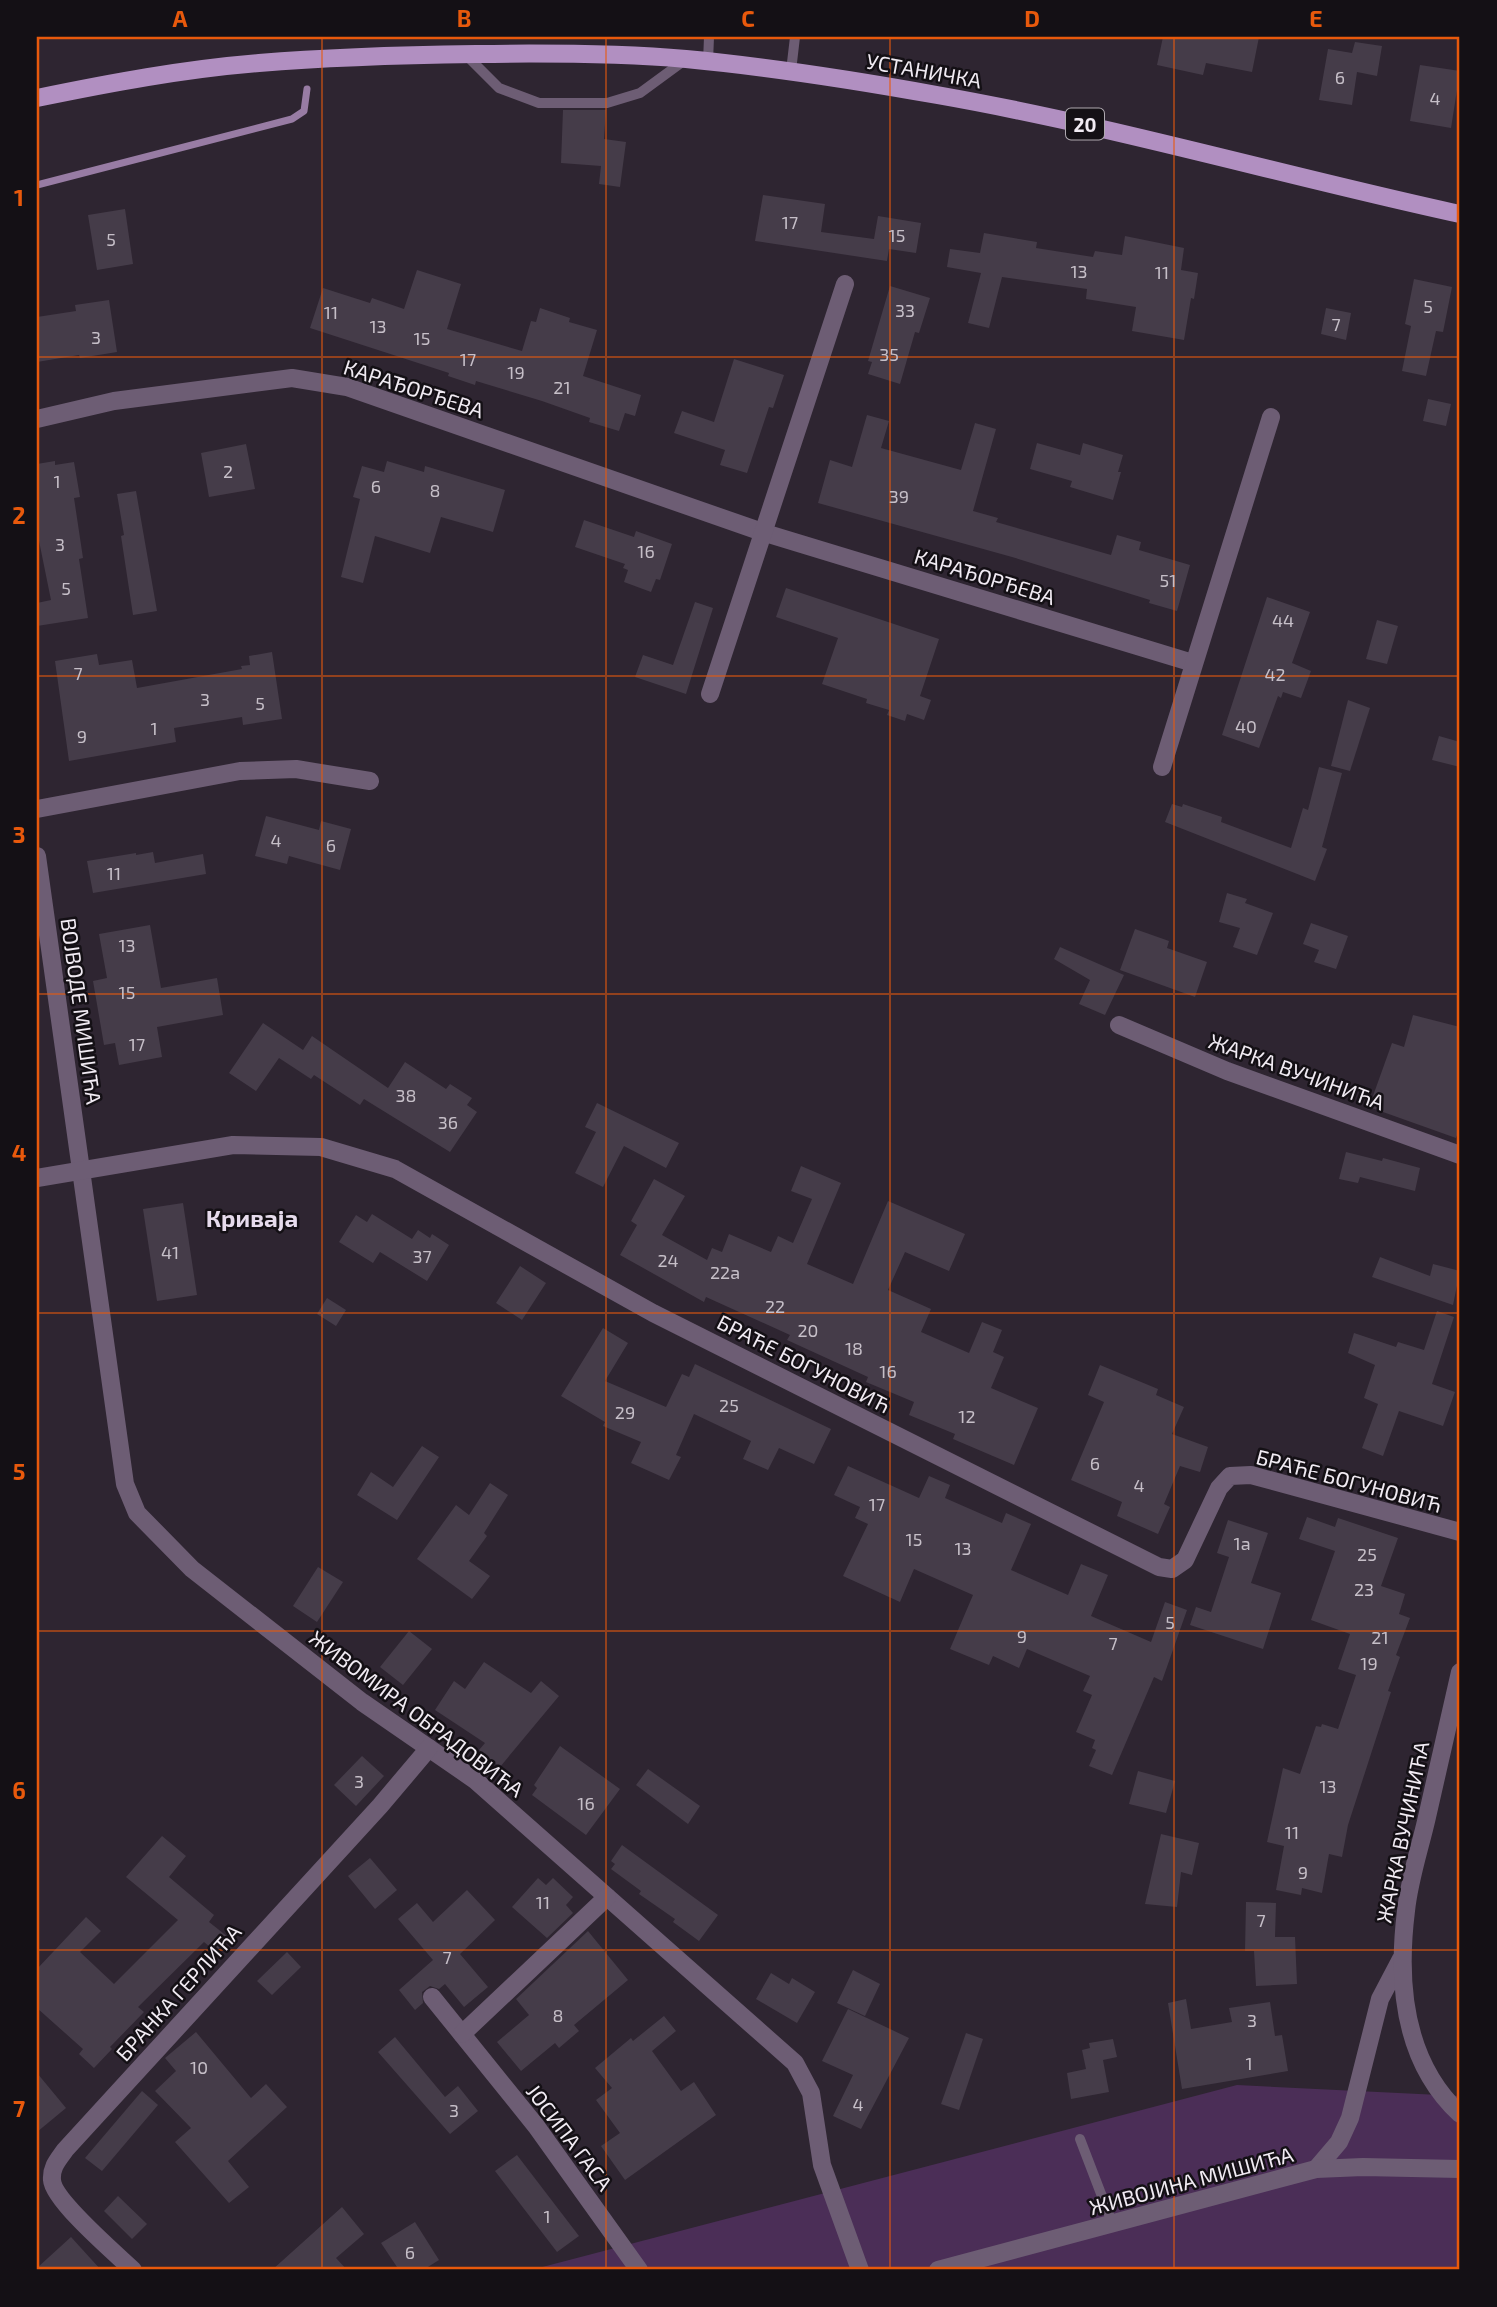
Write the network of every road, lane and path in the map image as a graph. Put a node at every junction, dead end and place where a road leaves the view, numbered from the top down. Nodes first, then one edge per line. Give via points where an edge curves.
1 (709, 37) edge
2 (795, 37) edge
3 (465, 54) junction
4 (685, 60) junction
5 (708, 62) junction
6 (791, 71) junction
7 (37, 98) edge
8 (1460, 214) edge
9 (845, 284) dead end
10 (1271, 417) dead end
11 (37, 419) edge
12 (765, 533) junction
13 (1193, 663) junction
14 (710, 694) dead end
15 (1162, 767) dead end
16 (370, 781) dead end
17 (37, 809) edge
18 (37, 856) edge
19 (1119, 1025) dead end
20 (1460, 1154) edge
21 (81, 1172) junction
22 (37, 1178) edge
23 (1460, 1532) edge
24 (1460, 1671) edge
25 (429, 1748) junction
26 (607, 1897) junction
27 (1401, 1959) junction
28 (432, 1997) dead end
29 (462, 2034) junction
30 (1460, 2114) edge
31 (1080, 2139) dead end
32 (1316, 2169) junction
33 (1460, 2169) edge
34 (1113, 2225) junction
35 (133, 2270) edge
36 (639, 2270) edge
37 (860, 2270) edge
38 (937, 2270) edge

1 - 5 lane
2 - 6 lane
3 - 4 main road, УСТАНИЧКА / 20 via 599,54
3 - 4 lane via 499,88 538,103 607,103 640,93
3 - 7 main road, УСТАНИЧКА / 20 via 258,63
4 - 5 main road, УСТАНИЧКА / 20
5 - 6 main road, УСТАНИЧКА / 20
6 - 8 main road, УСТАНИЧКА / 20 via 1085,124
9 - 12 street
10 - 13 street
11 - 12 street, КАРАЂОРЂЕВА via 114,401 292,378 347,387
12 - 13 street, КАРАЂОРЂЕВА
12 - 14 street
13 - 15 street
16 - 17 street via 296,769 240,771
18 - 21 street, ВОЈВОДЕ МИШИЋА
19 - 20 street, ЖАРКА ВУЧИНИЋА via 1227,1071
21 - 22 street
21 - 23 street, БРАЋЕ БОГУНОВИЋ via 233,1145 321,1147 396,1170 653,1313 1159,1567 1172,1569 1185,1560 1219,1488 1230,1476 1251,1475
21 - 25 street, ЖИВОМИРА ОБРАДОВИЋА via 125,1483 137,1513 192,1569 362,1702
24 - 27 street, ЖАРКА ВУЧИНИЋА via 1406,1909
25 - 26 street, ЖИВОМИРА ОБРАДОВИЋА via 475,1780
25 - 35 street, БРАНКА ГЕРЛИЋА via 53,2166 51,2182 60,2199
26 - 29 street
26 - 37 street, ЖИВОМИРА ОБРАДОВИЋА via 794,2063 811,2093 822,2165
27 - 30 street, ЖАРКА ВУЧИНИЋА via 1406,2017 1423,2068
27 - 32 street via 1380,1999 1350,2118 1339,2142
28 - 29 street, ЈОСИПА ГАСА
29 - 36 street, ЈОСИПА ГАСА via 536,2126
31 - 34 lane
32 - 33 street, ЖИВОЈИНА МИШИЋА
32 - 34 street, ЖИВОЈИНА МИШИЋА
34 - 38 street, ЖИВОЈИНА МИШИЋА

